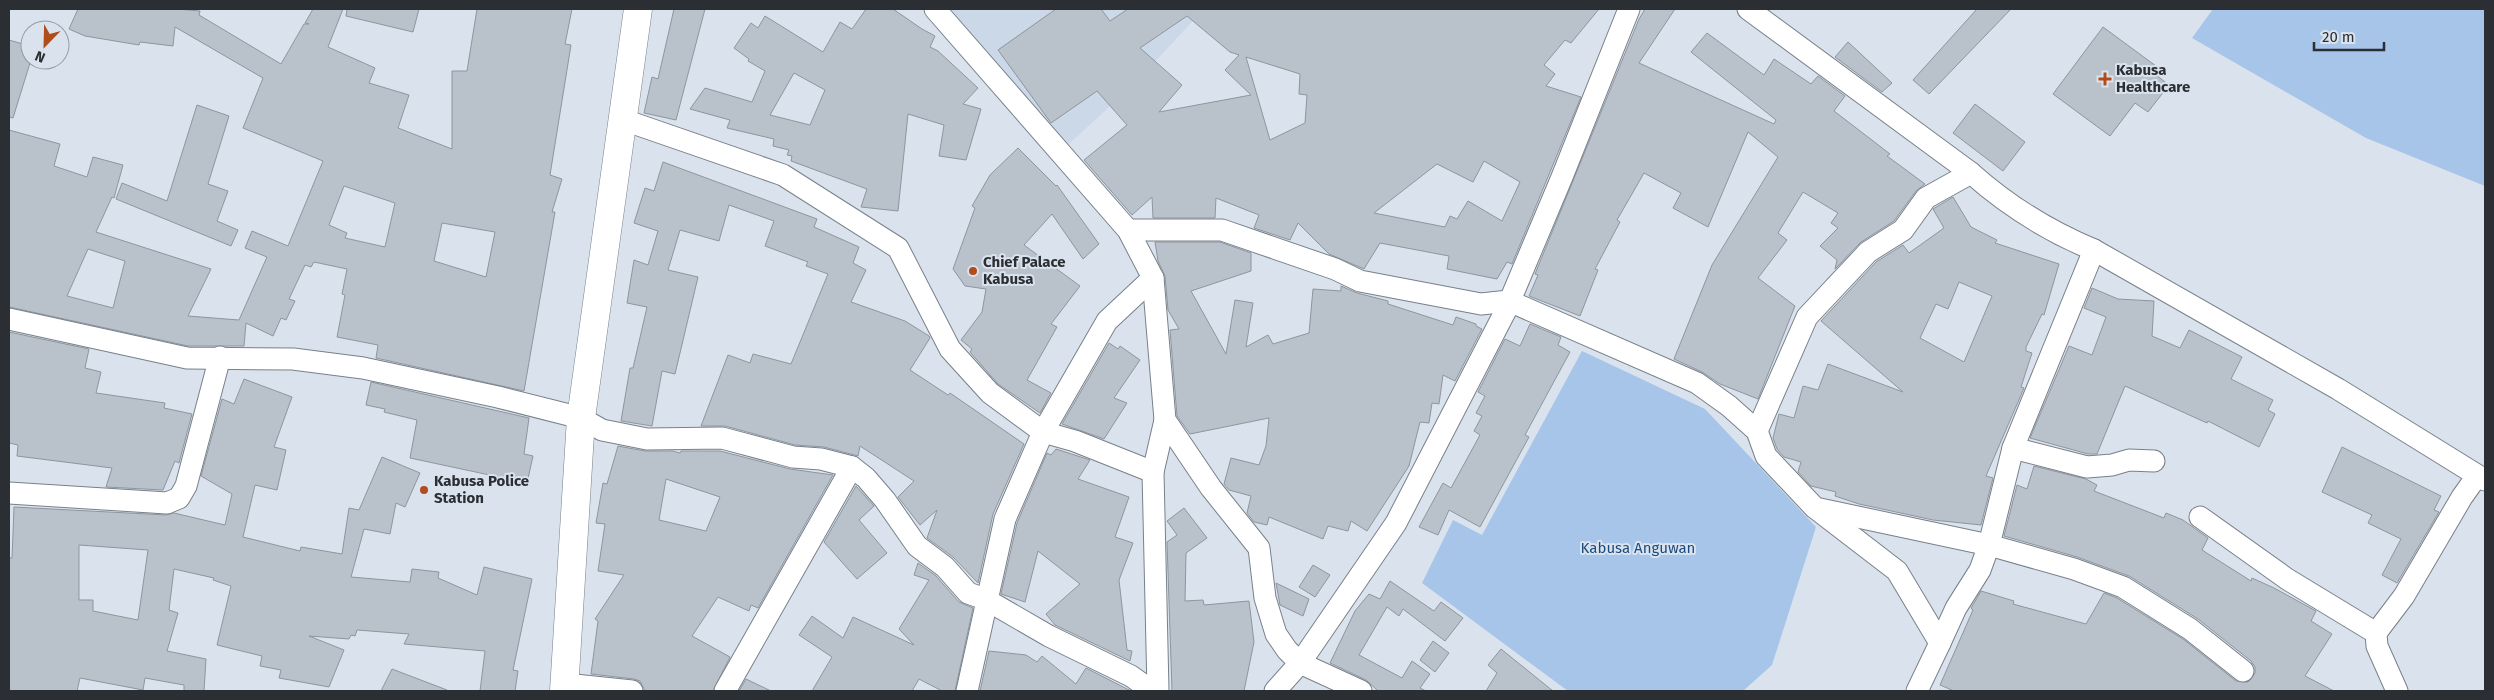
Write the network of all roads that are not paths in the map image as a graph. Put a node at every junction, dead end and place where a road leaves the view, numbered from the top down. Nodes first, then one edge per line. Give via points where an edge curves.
1 (638, 9) edge
2 (935, 9) edge
3 (1629, 9) edge
4 (1748, 9) edge
5 (624, 120) junction
6 (1971, 173) junction
7 (1128, 230) junction
8 (2094, 250) junction
9 (1153, 278) junction
10 (1509, 301) junction
11 (9, 319) edge
12 (220, 357) junction
13 (581, 418) junction
14 (1165, 420) junction
15 (1757, 431) junction
16 (1043, 432) junction
17 (2013, 448) junction
18 (2154, 461) dead end
19 (852, 467) junction
20 (1153, 472) junction
21 (2481, 478) edge
22 (9, 493) edge
23 (1815, 508) junction
24 (2200, 517) dead end
25 (1989, 545) junction
26 (985, 599) junction
27 (2376, 633) junction
28 (1940, 643) junction
29 (1300, 663) junction
30 (2243, 671) dead end
31 (564, 688) edge
32 (632, 691) edge
33 (725, 691) edge
34 (967, 691) edge
35 (1152, 691) edge
36 (1158, 691) edge
37 (1275, 691) edge
38 (1361, 691) edge
39 (1917, 691) edge
40 (2397, 691) edge

1 - 5 street
2 - 7 street
3 - 10 street
4 - 6 street
5 - 13 street
5 - 16 street via 783,176 898,248 950,349 990,393
6 - 8 street via 1998,197 2032,219
6 - 15 street via 1926,198 1903,230 1868,252 1807,317
7 - 9 street
7 - 10 street via 1222,230 1335,269 1360,281 1481,304
8 - 17 street
8 - 21 street via 2338,389
9 - 14 street
9 - 16 street via 1107,321
10 - 15 street via 1697,383
10 - 29 street via 1396,523
11 - 12 street via 186,358
12 - 13 street via 293,360 363,368
12 - 22 street via 186,486 179,498 168,503
13 - 19 street via 602,430 647,439 722,438 794,457 821,459
13 - 31 street
14 - 20 street
14 - 29 street via 1211,488 1259,548 1265,598 1276,634
15 - 23 street via 1766,456
16 - 20 street
16 - 26 street via 1005,519
17 - 18 street via 2087,467 2112,466 2129,460
17 - 25 street
19 - 26 street via 885,500 917,546 945,567 968,593
19 - 33 street
20 - 36 street
21 - 27 street via 2462,498 2404,596
23 - 25 street
23 - 28 street via 1897,571
24 - 27 street via 2287,579
25 - 28 street via 1980,570 1956,608
25 - 30 street via 2074,569 2123,587 2190,629
26 - 34 street
26 - 35 street via 1049,636 1131,676
27 - 40 street via 2376,646
28 - 39 street
29 - 37 street
29 - 38 street
31 - 32 street

